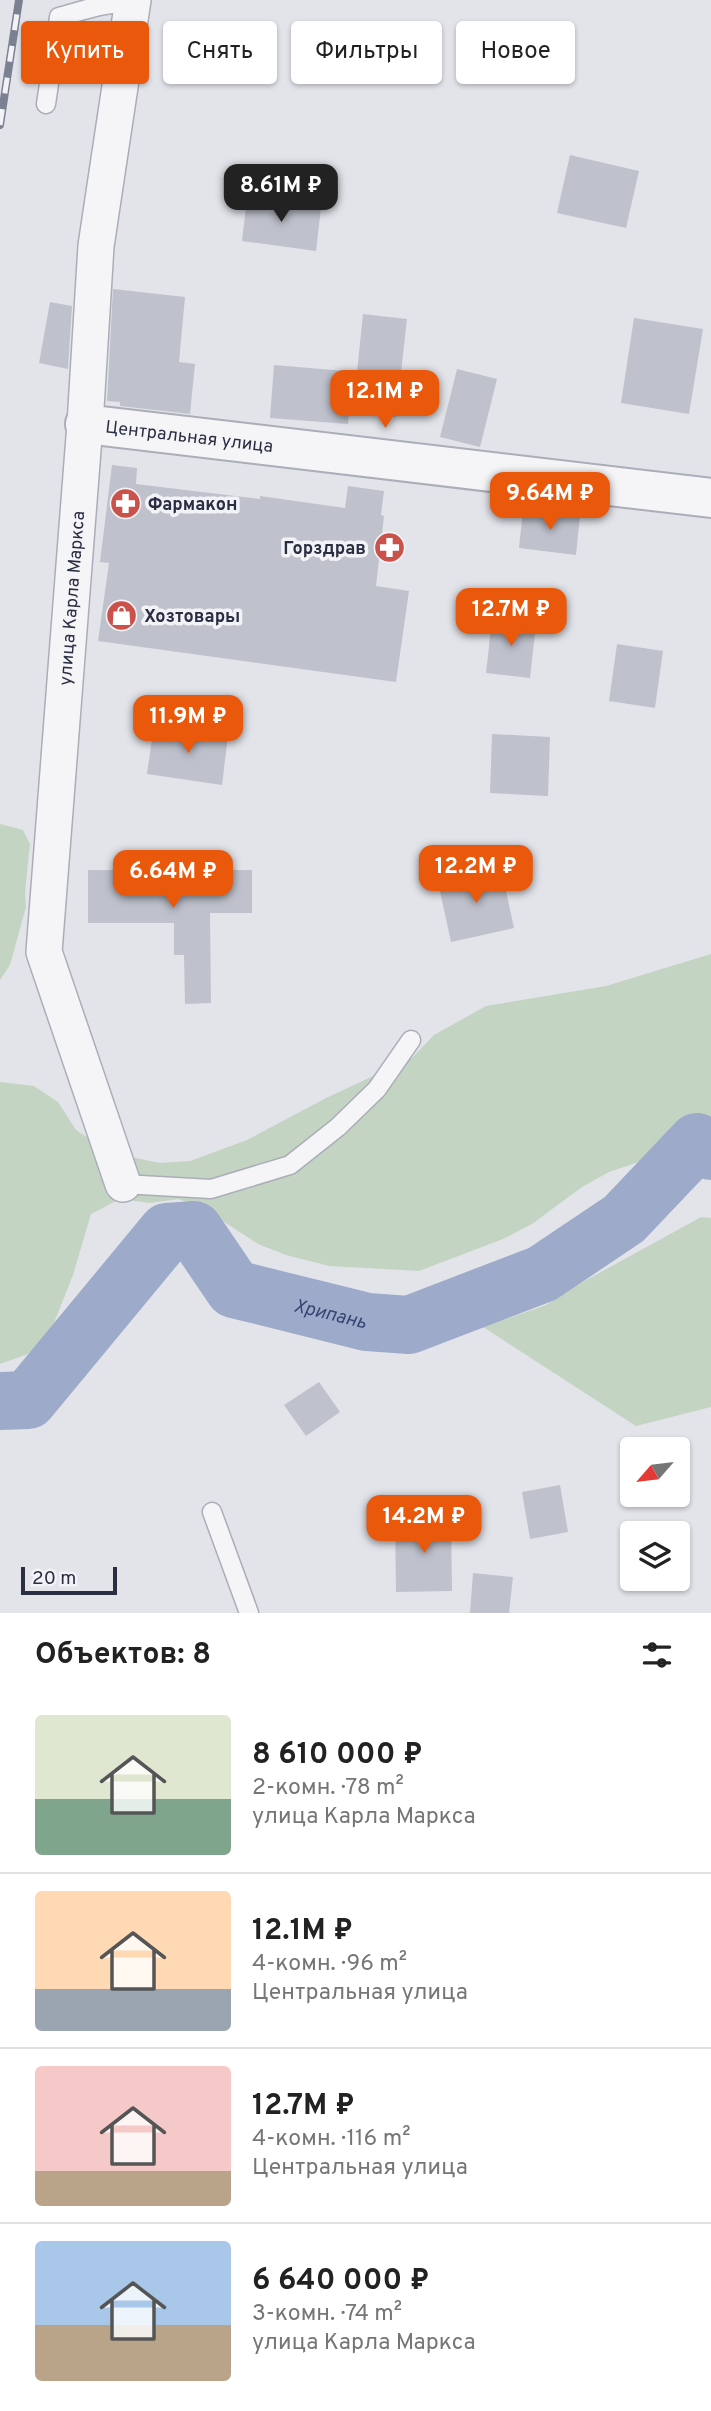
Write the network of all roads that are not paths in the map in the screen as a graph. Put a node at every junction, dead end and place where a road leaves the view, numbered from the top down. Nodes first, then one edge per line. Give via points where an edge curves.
1 (132, 3) edge
2 (46, 104) dead end
3 (85, 424) junction
4 (711, 498) edge
5 (411, 1040) dead end
6 (123, 1184) joint
7 (212, 1512) dead end
8 (249, 1613) edge

1 - 2 lane via 60,17
1 - 3 street, улица Карла Маркса via 96,246
3 - 4 street, Центральная улица
3 - 6 street, улица Карла Маркса via 44,951
5 - 6 lane via 377,1088 338,1127 289,1165 211,1189
7 - 8 lane

